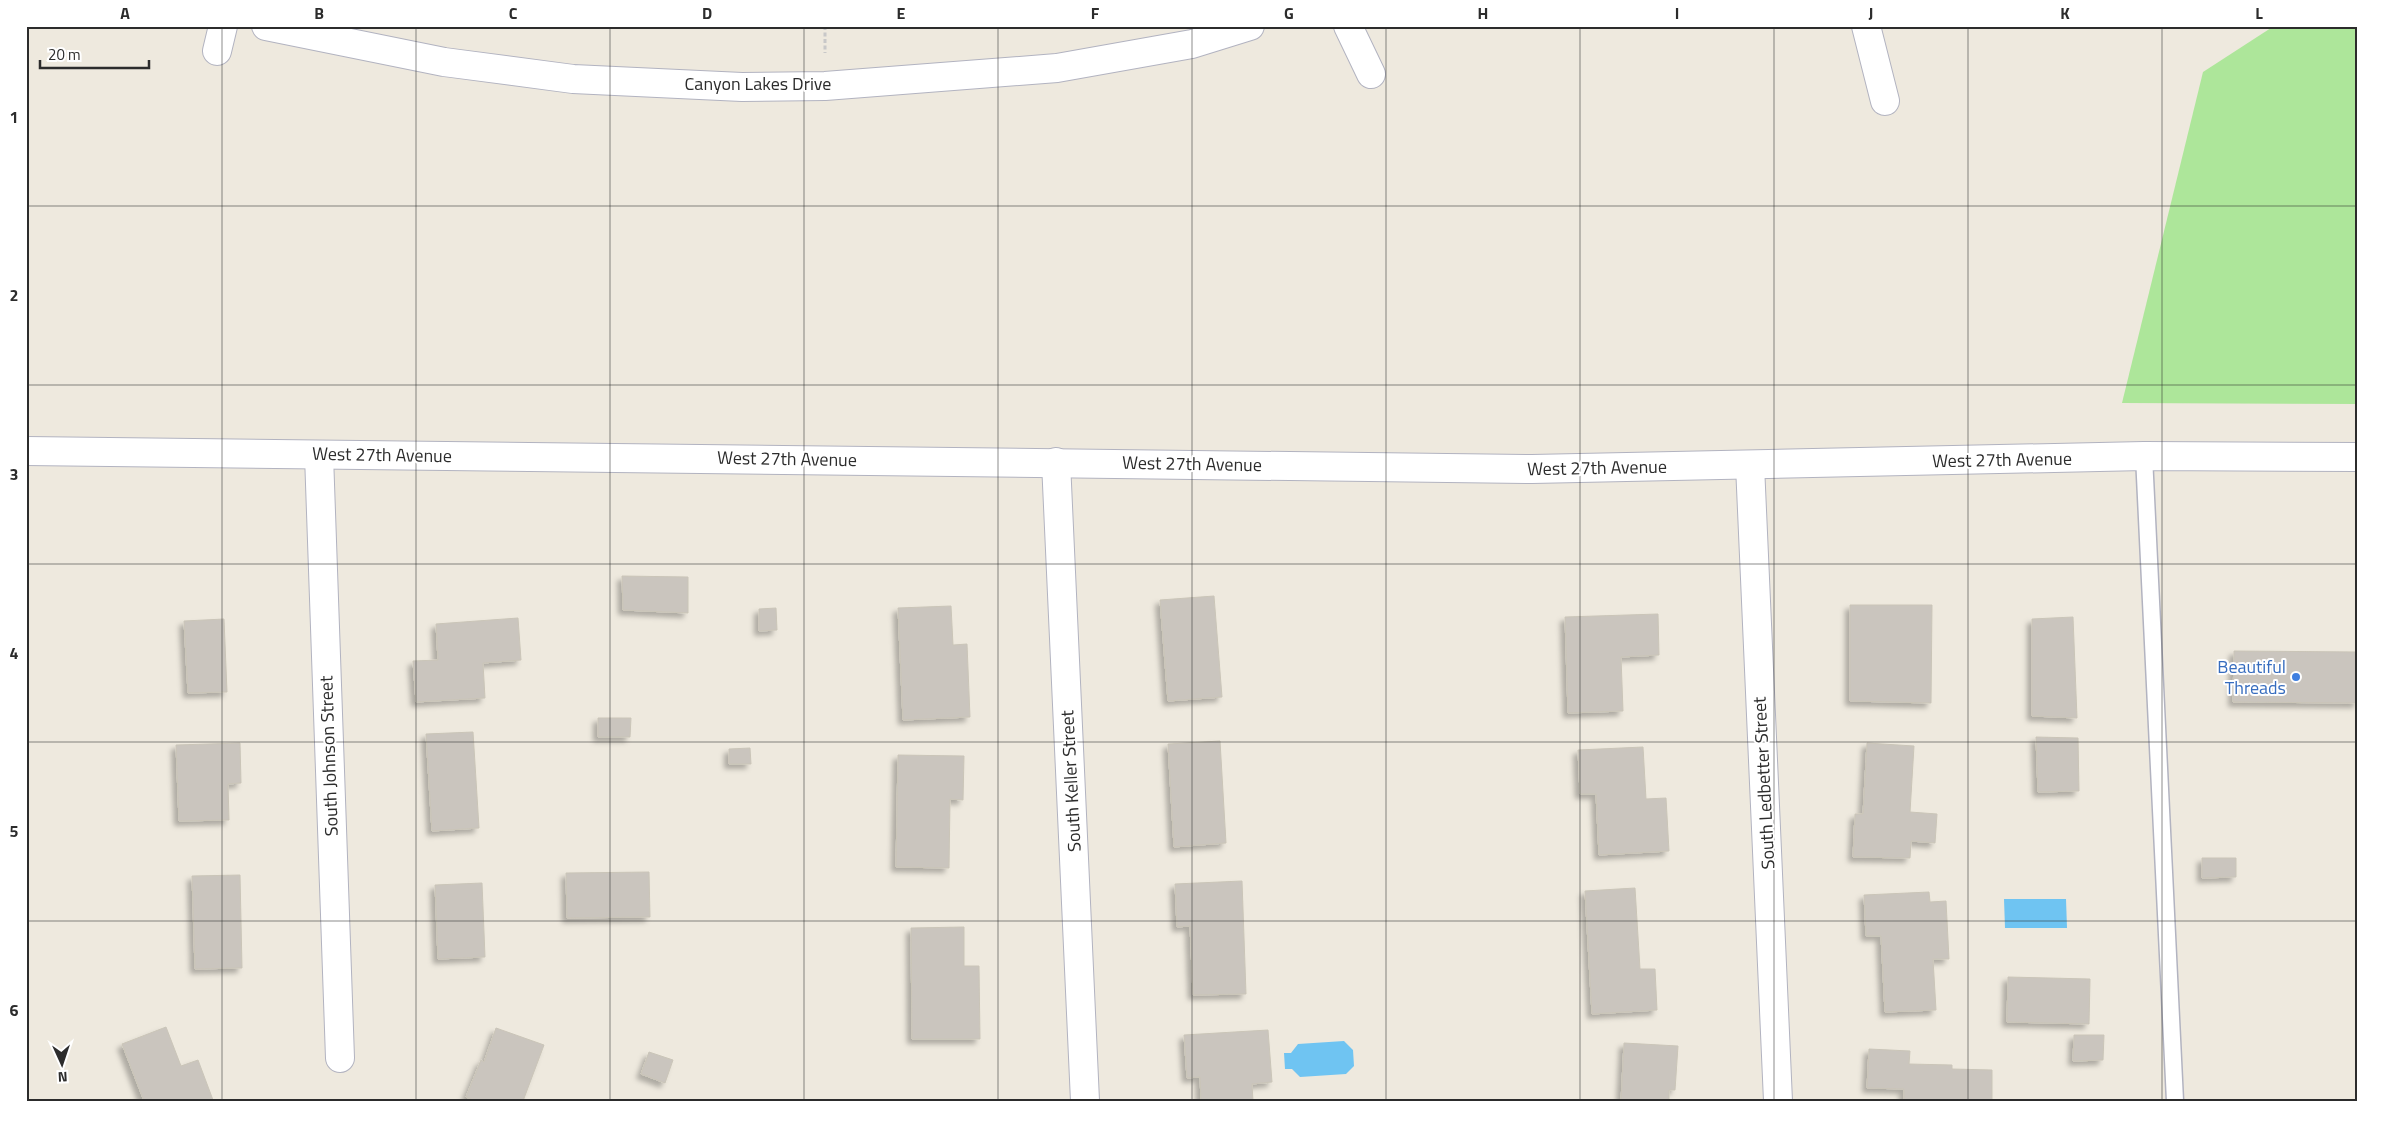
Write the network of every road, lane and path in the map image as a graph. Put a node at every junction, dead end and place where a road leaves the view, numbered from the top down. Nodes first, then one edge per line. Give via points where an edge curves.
1 (266, 26) edge
2 (1250, 26) edge
3 (1348, 26) edge
4 (1866, 26) edge
5 (1371, 74) dead end
6 (1885, 101) dead end
7 (26, 451) edge
8 (319, 454) junction
9 (2144, 456) junction
10 (2358, 457) edge
11 (1056, 462) junction
12 (1750, 466) junction
13 (340, 1058) dead end
14 (1085, 1101) edge
15 (1778, 1101) edge
16 (2175, 1101) edge

1 - 2 street, Canyon Lakes Drive via 444,62 573,79 742,87 826,86 1057,68 1192,44
3 - 5 street
4 - 6 street
7 - 8 street, West 27th Avenue
8 - 11 street, West 27th Avenue
8 - 13 street, South Johnson Street
9 - 10 street, West 27th Avenue
9 - 12 street, West 27th Avenue
9 - 16 lane
11 - 12 street, West 27th Avenue via 1532,469
11 - 14 street, South Keller Street
12 - 15 street, South Ledbetter Street

